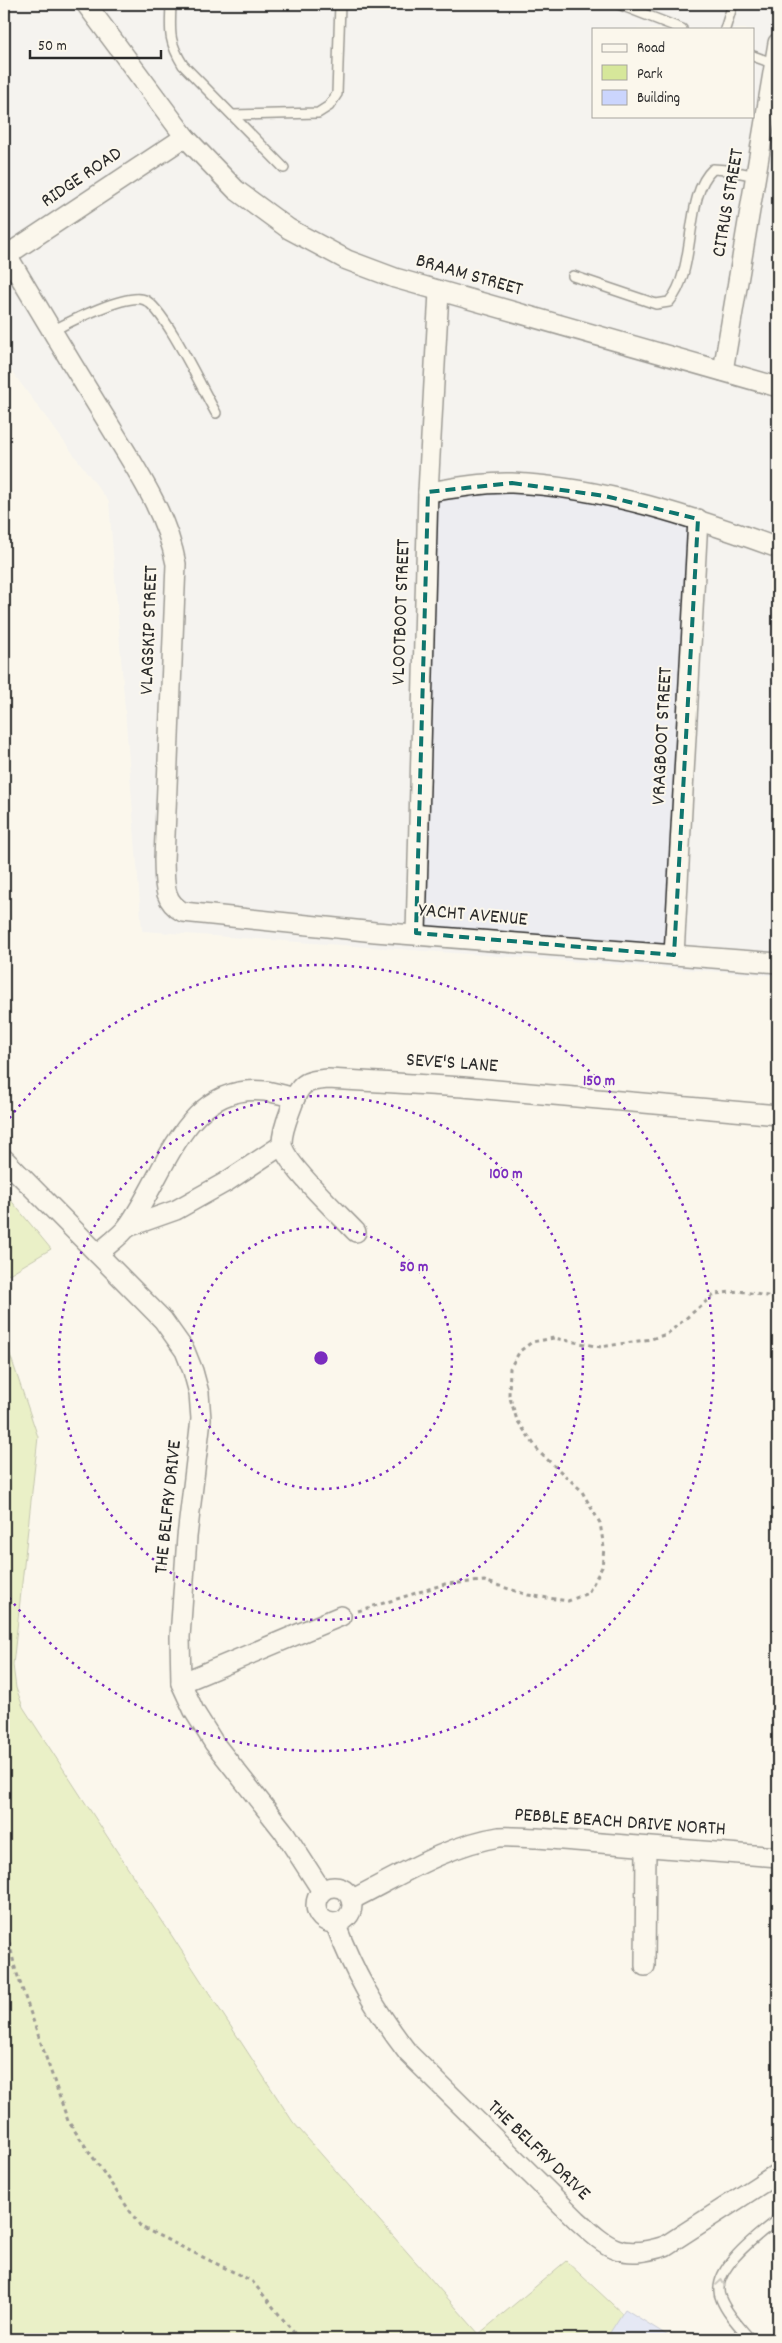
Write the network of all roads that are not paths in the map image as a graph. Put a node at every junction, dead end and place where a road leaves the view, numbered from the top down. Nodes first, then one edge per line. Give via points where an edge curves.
1 (86, 4) edge
2 (171, 4) edge
3 (340, 4) edge
4 (618, 4) edge
5 (733, 4) edge
6 (679, 28) edge
7 (725, 28) edge
8 (778, 43) edge
9 (754, 56) edge
10 (775, 64) junction
11 (233, 115) junction
12 (185, 137) junction
13 (284, 168) dead end
14 (756, 176) junction
15 (5, 256) edge
16 (573, 276) dead end
17 (439, 292) junction
18 (52, 331) junction
19 (723, 371) junction
20 (778, 386) edge
21 (216, 413) dead end
22 (428, 492) junction
23 (698, 519) junction
24 (778, 548) edge
25 (168, 900) joint
26 (416, 934) junction
27 (674, 955) junction
28 (778, 963) edge
29 (295, 1098) junction
30 (778, 1115) edge
31 (282, 1145) junction
32 (4, 1159) edge
33 (128, 1227) junction
34 (356, 1232) dead end
35 (98, 1254) junction
36 (341, 1616) road end
37 (181, 1683) junction
38 (646, 1846) junction
39 (778, 1857) edge
40 (322, 1891) junction
41 (351, 1900) junction
42 (335, 1923) junction
43 (646, 1966) dead end
44 (778, 2173) edge
45 (778, 2219) edge
46 (750, 2339) edge

1 - 12 street, BRAAM STREET
2 - 11 lane via 173,49 183,65
3 - 11 lane via 337,94 329,106 318,113
4 - 6 lane
5 - 7 lane
8 - 10 street, CITRUS STREET
9 - 10 lane
10 - 14 street, CITRUS STREET
11 - 13 lane
12 - 15 street, RIDGE ROAD
12 - 17 street, BRAAM STREET via 236,190 289,230 347,260
14 - 16 lane via 713,169 705,176 680,285 669,302 656,304
14 - 19 street, CITRUS STREET
15 - 18 street, VLAGSKIP STREET
17 - 19 street, BRAAM STREET
17 - 22 street, VLOOTBOOT STREET
18 - 21 lane via 130,298 144,299 161,316
18 - 25 street, VLAGSKIP STREET via 144,483 173,544 176,564 164,860
19 - 20 street, BRAAM STREET
22 - 23 street via 481,484 520,484 605,496
22 - 26 street, VLOOTBOOT STREET
23 - 24 street
23 - 27 street, VRAGBOOT STREET
25 - 26 street, YACHT AVENUE via 184,912
26 - 27 street, YACHT AVENUE
27 - 28 street, YACHT AVENUE
29 - 30 street, SEVE'S LANE via 298,1088 309,1081 328,1079 463,1086
29 - 31 street, SEVE'S LANE
29 - 33 street via 265,1090 233,1093 212,1101 197,1113
31 - 33 street via 176,1210
31 - 34 street via 292,1163
32 - 35 street, THE BELFRY DRIVE
33 - 35 street
35 - 37 street, THE BELFRY DRIVE via 163,1320 185,1351 199,1392 201,1419 187,1537 180,1637
36 - 37 street
37 - 40 street, THE BELFRY DRIVE via 214,1743 284,1832
38 - 39 street, PEBBLE BEACH DRIVE NORTH
38 - 41 street, PEBBLE BEACH DRIVE NORTH via 500,1837 441,1856
38 - 43 street
40 - 41 street via 339,1887
40 - 42 street via 315,1902 318,1915 322,1920
41 - 42 street via 348,1916
42 - 44 street, THE BELFRY DRIVE via 351,1964 384,2021 408,2053 577,2220 607,2245 622,2252 646,2252 666,2246
46 -> 45 lane via 719,2297 721,2278 728,2264

